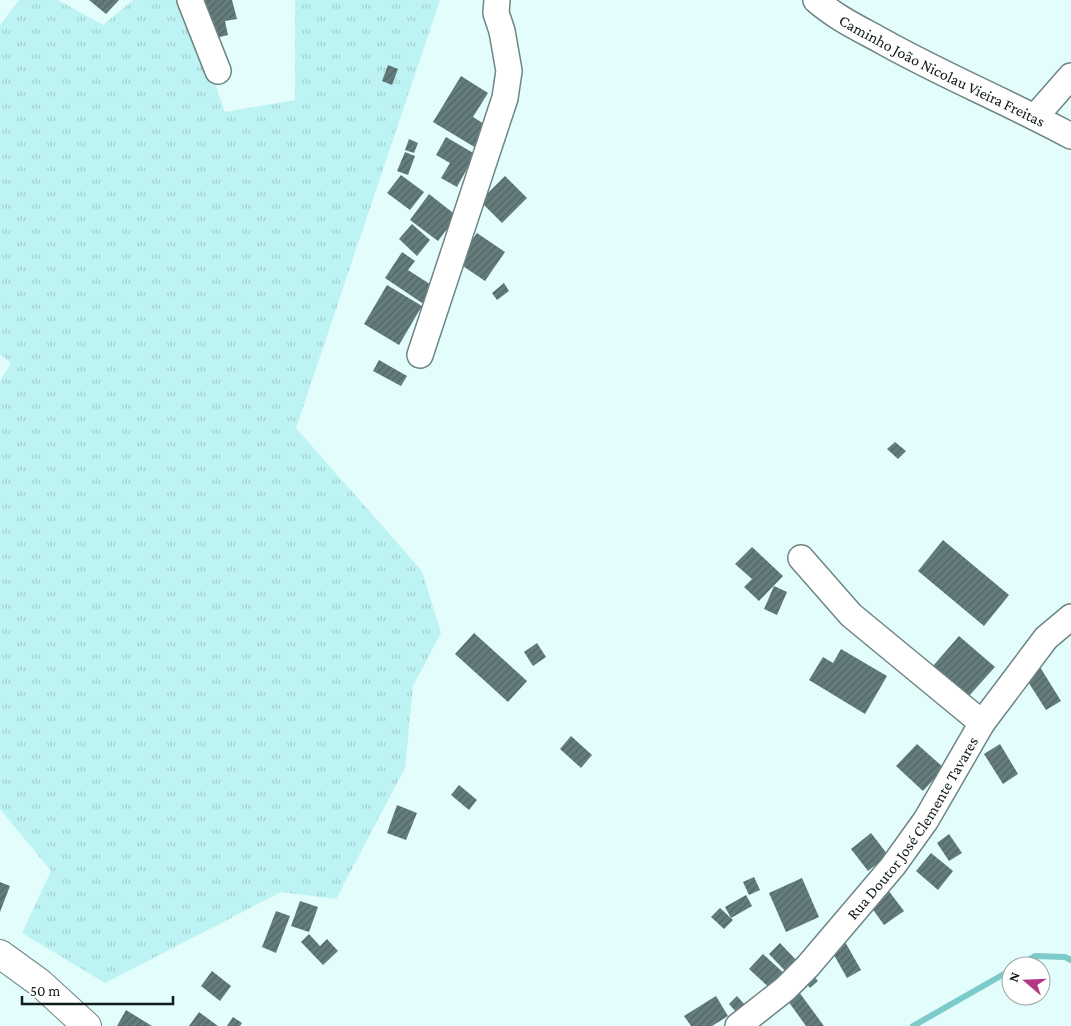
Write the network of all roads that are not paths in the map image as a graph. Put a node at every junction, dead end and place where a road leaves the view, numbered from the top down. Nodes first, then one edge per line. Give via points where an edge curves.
1 (190, 0) edge
2 (497, 0) edge
3 (816, 0) edge
4 (218, 71) dead end
5 (1071, 76) edge
6 (1035, 117) junction
7 (1071, 136) edge
8 (420, 355) dead end
9 (801, 558) dead end
10 (1071, 617) edge
11 (982, 722) junction
12 (0, 954) edge
13 (87, 1026) edge
14 (738, 1026) edge

1 - 4 street
2 - 8 street via 496,13 509,71 505,98
3 - 6 street, Caminho João Nicolau Vieira Freitas via 830,13 907,56
5 - 6 street
6 - 7 street, Caminho João Nicolau Vieira Freitas
9 - 11 street via 851,615
10 - 11 street, Rua Doutor José Clemente Tavares via 1046,638
11 - 14 street, Rua Doutor José Clemente Tavares via 926,820 892,866 808,966
12 - 13 main road via 40,983

